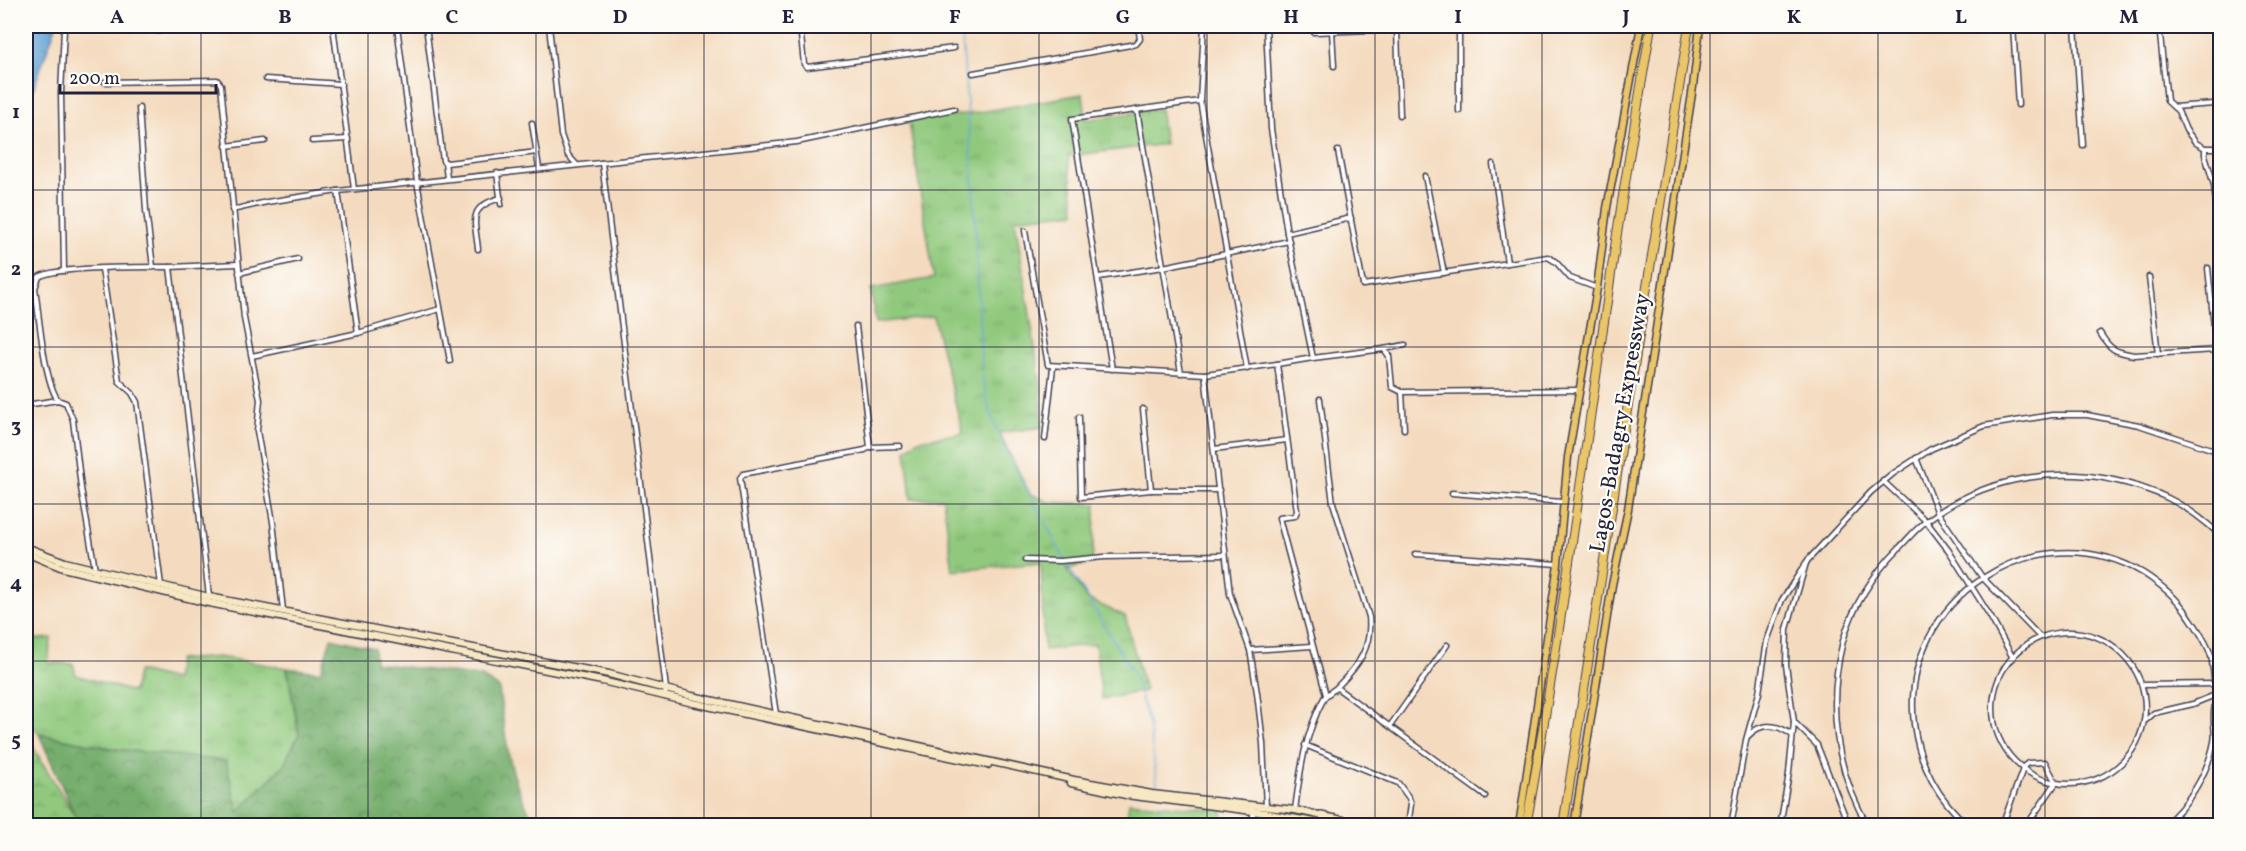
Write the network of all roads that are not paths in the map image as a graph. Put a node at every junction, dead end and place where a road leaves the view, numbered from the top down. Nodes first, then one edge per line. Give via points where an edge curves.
1 (195, 26) edge
2 (333, 26) edge
3 (397, 26) edge
4 (426, 26) edge
5 (549, 26) edge
6 (800, 26) edge
7 (1138, 26) edge
8 (1204, 26) edge
9 (1266, 26) edge
10 (1446, 26) edge
11 (1459, 26) edge
12 (1641, 26) edge
13 (1652, 26) edge
14 (1689, 26) edge
15 (1700, 26) edge
16 (2013, 26) edge
17 (2075, 26) edge
18 (2159, 26) edge
19 (176, 27) edge
20 (1361, 27) edge
21 (64, 29) dead end
22 (1397, 30) junction
23 (158, 31) dead end
24 (1332, 31) junction
25 (1314, 32) dead end
26 (954, 48) dead end
27 (1334, 66) dead end
28 (973, 72) dead end
29 (266, 79) dead end
30 (105, 82) dead end
31 (340, 84) junction
32 (1200, 101) junction
33 (2214, 104) dead end
34 (2018, 105) dead end
35 (2174, 107) junction
36 (139, 108) dead end
37 (954, 109) dead end
38 (1137, 110) junction
39 (1459, 111) dead end
40 (1400, 115) dead end
41 (532, 123) dead end
42 (348, 139) junction
43 (265, 141) dead end
44 (312, 141) dead end
45 (2083, 145) dead end
46 (226, 146) junction
47 (2205, 148) junction
48 (2220, 148) edge
49 (1338, 151) dead end
50 (537, 152) junction
51 (445, 162) junction
52 (602, 163) junction
53 (1493, 164) dead end
54 (577, 165) junction
55 (539, 168) junction
56 (497, 173) junction
57 (1425, 176) dead end
58 (447, 178) junction
59 (417, 182) junction
60 (354, 189) junction
61 (338, 190) junction
62 (232, 210) junction
63 (1351, 218) junction
64 (1025, 231) dead end
65 (1287, 233) junction
66 (2220, 236) edge
67 (1289, 242) junction
68 (478, 249) dead end
69 (1226, 255) junction
70 (298, 259) dead end
71 (1508, 263) junction
72 (237, 264) junction
73 (153, 267) junction
74 (170, 267) junction
75 (1163, 267) junction
76 (2208, 268) dead end
77 (102, 269) junction
78 (64, 271) junction
79 (239, 273) junction
80 (1444, 273) junction
81 (1099, 277) junction
82 (2149, 277) dead end
83 (1597, 288) junction
84 (440, 309) junction
85 (855, 326) dead end
86 (358, 333) junction
87 (2100, 333) dead end
88 (1405, 345) dead end
89 (1384, 349) junction
90 (2216, 350) junction
91 (2158, 354) junction
92 (252, 356) junction
93 (1313, 358) junction
94 (450, 361) dead end
95 (1278, 364) junction
96 (1053, 367) junction
97 (1112, 369) junction
98 (1247, 369) junction
99 (1180, 374) junction
100 (1205, 374) junction
101 (2220, 386) edge
102 (1579, 390) junction
103 (1402, 392) junction
104 (1320, 399) dead end
105 (58, 400) junction
106 (26, 405) edge
107 (1143, 409) dead end
108 (1078, 417) dead end
109 (1404, 429) dead end
110 (1045, 439) dead end
111 (1287, 440) junction
112 (900, 446) dead end
113 (870, 447) junction
114 (1214, 449) junction
115 (2220, 452) edge
116 (1916, 459) junction
117 (1883, 481) junction
118 (1151, 490) junction
119 (1219, 490) junction
120 (1452, 493) dead end
121 (1562, 502) junction
122 (1938, 513) junction
123 (1926, 521) junction
124 (2220, 535) edge
125 (26, 547) edge
126 (26, 553) edge
127 (1225, 555) junction
128 (1415, 555) dead end
129 (1025, 560) dead end
130 (1808, 560) junction
131 (1558, 564) junction
132 (95, 569) junction
133 (1982, 577) junction
134 (1970, 587) junction
135 (161, 589) junction
136 (209, 597) junction
137 (283, 614) junction
138 (2039, 636) junction
139 (1447, 645) dead end
140 (1312, 646) junction
141 (1250, 650) junction
142 (2013, 658) junction
143 (565, 665) junction
144 (564, 673) junction
145 (2215, 684) junction
146 (2142, 685) junction
147 (1337, 688) junction
148 (666, 689) junction
149 (2218, 693) edge
150 (1326, 695) junction
151 (665, 697) junction
152 (776, 714) junction
153 (2145, 720) junction
154 (1794, 722) junction
155 (1390, 726) junction
156 (1793, 735) junction
157 (1746, 740) junction
158 (1305, 745) junction
159 (2023, 768) junction
160 (2056, 783) junction
161 (1485, 796) dead end
162 (1265, 810) junction
163 (1253, 811) junction
164 (1298, 811) junction
165 (1299, 819) junction
166 (1252, 824) edge
167 (1358, 824) edge
168 (1337, 825) edge
169 (1371, 825) edge
170 (1408, 825) edge
171 (1519, 825) edge
172 (1526, 825) edge
173 (1563, 825) edge
174 (1574, 825) edge
175 (1731, 825) edge
176 (1780, 825) edge
177 (1849, 825) edge
178 (1868, 825) edge
179 (1969, 825) edge
180 (2002, 825) edge
181 (2026, 825) edge
182 (2163, 825) edge

1 - 19 street
2 - 31 street
3 - 59 street
4 - 51 street
5 - 54 street via 561,135
6 - 26 street via 807,67
7 - 28 street via 1140,39 1136,44
8 - 32 street
9 - 65 street via 1271,129
10 - 22 street
11 - 39 street
12 - 83 main road, Lagos-Badagry Expressway via 1607,208
13 - 172 highway, Lagos-Badagry Expressway
14 - 173 highway, Lagos-Badagry Expressway
15 - 174 main road, Lagos-Badagry Expressway via 1628,509
16 - 34 street
17 - 45 street
18 - 35 street via 2167,101
19 - 23 street
20 - 22 street
20 - 24 street
21 - 78 street
22 - 40 street
24 - 25 street
24 - 27 street
29 - 31 street
30 - 46 street via 217,80 221,85
31 - 42 street
32 - 38 street
32 - 69 street
33 - 35 street
35 - 47 street via 2186,130
36 - 73 street
37 - 52 street via 814,140
38 - 75 street
38 - 81 street via 1072,119
41 - 50 street
42 - 44 street
42 - 60 street
43 - 46 street
46 - 62 street
47 - 48 street
47 - 66 street
49 - 63 street
50 - 51 street
50 - 55 street
51 - 58 street
52 - 54 street
52 - 148 street
53 - 71 street
54 - 55 street
55 - 56 street
56 - 58 street
56 - 68 street via 501,201 484,203 474,219
57 - 80 street
58 - 59 street
59 - 60 street
59 - 84 street
60 - 61 street
61 - 62 street
61 - 86 street
62 - 72 street
63 - 65 street
63 - 80 street via 1363,285
64 - 96 street via 1047,363
65 - 67 street
67 - 69 street
67 - 93 street
69 - 75 street
69 - 98 street
70 - 79 street
71 - 80 street
71 - 83 street via 1548,257 1570,278
72 - 74 street
72 - 79 street
73 - 74 street
73 - 77 street
74 - 136 street
75 - 81 street
75 - 99 street
76 - 90 street
77 - 78 street
77 - 135 street via 119,381 137,402
78 - 105 street via 44,274 36,280 35,288 47,364
79 - 92 street
81 - 97 street
82 - 91 street
83 - 102 main road, Lagos-Badagry Expressway
84 - 86 street
84 - 94 street
85 - 113 street
86 - 92 street
87 - 91 street via 2109,347 2122,354
88 - 89 street
89 - 93 street
89 - 103 street via 1389,356 1392,387
90 - 91 street
90 - 101 street
92 - 137 street via 260,400 256,425 273,522
93 - 95 street
95 - 98 street
95 - 111 street
96 - 97 street
96 - 110 street
97 - 99 street
98 - 100 street
99 - 100 street
100 - 114 street
102 - 103 street
102 - 121 main road, Lagos-Badagry Expressway
103 - 109 street
104 - 147 street via 1333,503 1370,630 1365,652
105 - 106 street
105 - 132 street via 66,403 74,420
107 - 118 street
108 - 118 street via 1081,497
111 - 114 street
111 - 140 street via 1297,512 1295,516 1279,518
112 - 113 street
113 - 152 street via 741,475
114 - 119 street
115 - 116 street via 2139,425 2087,415 2052,415 1984,426
116 - 117 street
116 - 122 street
117 - 123 street
117 - 130 street
118 - 119 street
119 - 127 street
120 - 121 street
121 - 131 main road, Lagos-Badagry Expressway
122 - 123 street
122 - 124 street via 1979,491 2016,479 2069,474 2132,484 2165,495 2201,517
122 - 133 street
123 - 134 street
123 - 178 street via 1882,567 1860,601 1844,639 1837,674 1834,710 1838,744 1845,777
125 - 132 street
126 - 135 street via 63,568
127 - 129 street
127 - 141 street via 1230,594
128 - 131 street
130 - 154 street via 1789,616 1785,649
130 - 157 street via 1782,600 1767,641
131 - 171 main road, Lagos-Badagry Expressway
132 - 135 street
133 - 134 street
133 - 138 street
133 - 145 street via 2025,558 2045,555 2106,557 2131,566 2159,582 2180,602 2211,656
134 - 142 street
134 - 179 street via 1947,609 1926,641 1916,670 1913,704 1918,747 1930,779 1950,808
135 - 136 street
135 - 137 street via 209,603
136 - 137 street
137 - 143 street
137 - 144 street
138 - 142 street
138 - 146 street via 2075,631 2096,637 2127,660
139 - 155 street
140 - 141 street
140 - 150 street
141 - 162 street via 1263,743
142 - 159 street via 2000,676 1994,712 1999,736
143 - 144 street
143 - 148 street
144 - 151 street
145 - 146 street
145 - 149 street
146 - 153 street
147 - 150 street
147 - 155 street
148 - 151 street
148 - 152 street
149 - 153 street via 2193,704 2154,713
149 - 182 street via 2215,740 2207,765 2182,807
150 - 158 street
151 - 163 street via 1126,795
152 - 162 street via 1114,788
153 - 160 street via 2127,757 2107,774 2090,781
154 - 156 street
154 - 177 street via 1817,745
155 - 161 street
156 - 157 street via 1770,726 1754,731
156 - 176 street
157 - 175 street
158 - 164 street
158 - 170 street via 1398,783 1411,804
159 - 160 street
159 - 160 street via 2028,763 2045,762
159 - 180 street
160 - 181 street
162 - 163 street
162 - 164 street
162 - 165 street
163 - 166 street
164 - 165 street
164 - 167 street
165 - 168 street
167 - 169 street

